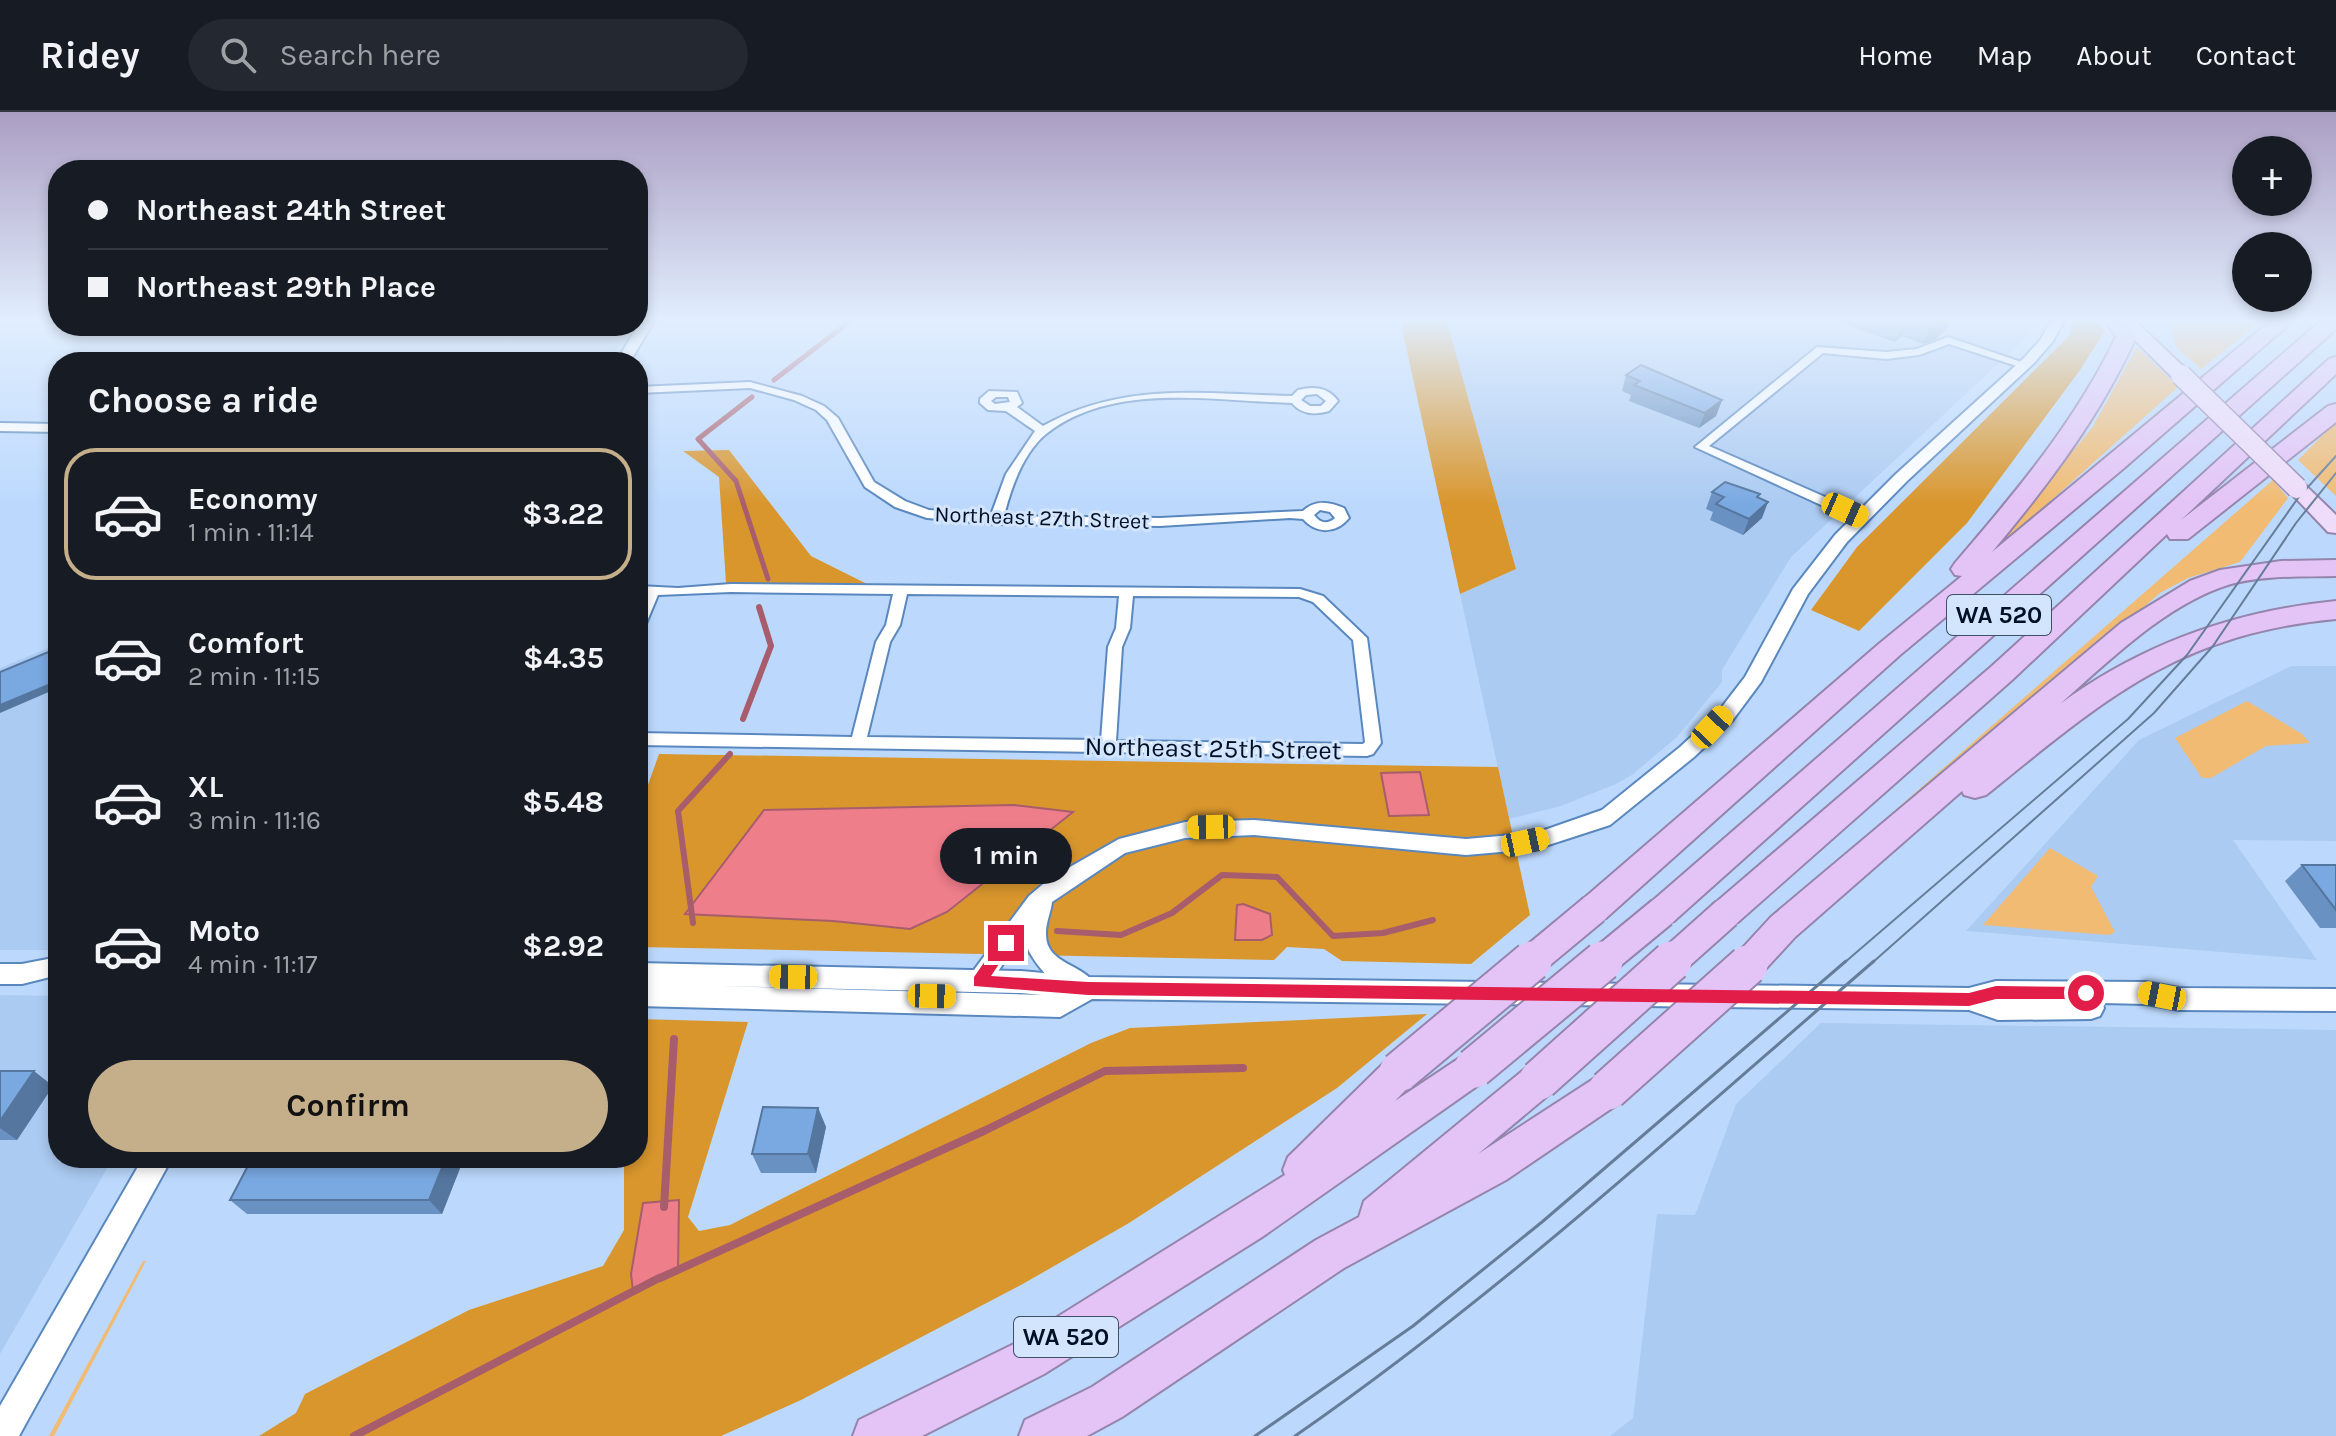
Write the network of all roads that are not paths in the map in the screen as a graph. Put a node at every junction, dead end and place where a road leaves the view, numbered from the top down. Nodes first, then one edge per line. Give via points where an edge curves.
1 (1782, 381) edge
2 (2007, 381) edge
3 (2105, 381) edge
4 (2193, 381) edge
5 (2212, 381) edge
6 (2265, 381) edge
7 (2317, 381) edge
8 (648, 390) edge
9 (1295, 400) dead end
10 (1009, 407) dead end
11 (2336, 411) edge
12 (0, 427) edge
13 (48, 428) edge
14 (1042, 431) junction
15 (2302, 485) junction
16 (2336, 510) edge
17 (1307, 515) dead end
18 (1861, 518) junction
19 (996, 520) junction
20 (2336, 527) edge
21 (2336, 568) edge
22 (901, 589) junction
23 (648, 591) edge
24 (1126, 591) junction
25 (2336, 610) edge
26 (1890, 649) junction
27 (2002, 673) junction
28 (648, 739) edge
29 (858, 743) junction
30 (1108, 747) junction
31 (1047, 894) junction
32 (1817, 908) junction
33 (48, 968) edge
34 (11, 974) edge
35 (648, 974) edge
36 (48, 977) edge
37 (979, 981) junction
38 (1088, 988) junction
39 (648, 995) edge
40 (2336, 1000) edge
41 (855, 1001) junction
42 (152, 1168) edge
43 (1248, 1223) junction
44 (1330, 1254) junction
45 (1, 1436) edge
46 (875, 1436) edge
47 (1041, 1436) edge

1 - 18 street via 1701,447
2 - 18 street
3 - 26 highway via 2073,432 1956,578
4 - 15 main road, bridge
5 - 26 highway
6 - 43 highway, WA 520, bridge via 1662,912 1474,1068
7 - 27 highway, WA 520
8 - 19 street, Northeast 27th Street via 750,385 798,398 832,418 869,484 884,494 927,514
9 - 14 street via 1144,397 1091,409
10 - 14 street
11 - 27 highway via 2211,507 2058,636
12 - 13 street
14 - 19 street via 1014,466
15 - 16 main road
15 - 20 main road
17 - 19 street, Northeast 27th Street via 1160,522
18 - 31 street via 1805,583 1746,691 1694,745 1606,818 1565,834 1482,847 1288,829 1188,828 1111,849
21 - 32 highway via 2229,576 2199,587 2130,629
22 - 23 street, Northeast 25th Street
22 - 24 street, Northeast 25th Street
22 - 29 street
24 - 30 street via 1123,628 1115,647
24 - 30 street, Northeast 25th Street via 1300,593 1318,599 1360,638 1373,743 1367,750
25 - 32 highway via 2270,617 2241,626 2118,679
26 - 43 highway, bridge via 1399,1072
27 - 44 highway, WA 520, bridge via 1539,1080
28 - 29 street, Northeast 25th Street
29 - 30 street, Northeast 25th Street
31 - 37 street
31 - 38 street via 1034,923 1037,947 1047,963
32 - 44 highway, bridge via 1608,1090 1492,1167
33 - 34 street
34 - 36 street
35 - 37 main road
37 - 38 main road
37 - 41 main road via 962,997 871,995
38 - 40 main road via 1969,999 1998,1009 2154,1007 2179,999
38 - 41 main road via 1060,1006
39 - 41 main road
42 - 45 main road
43 - 46 highway, WA 520 via 1029,1359
44 - 47 highway, WA 520 via 1107,1402

